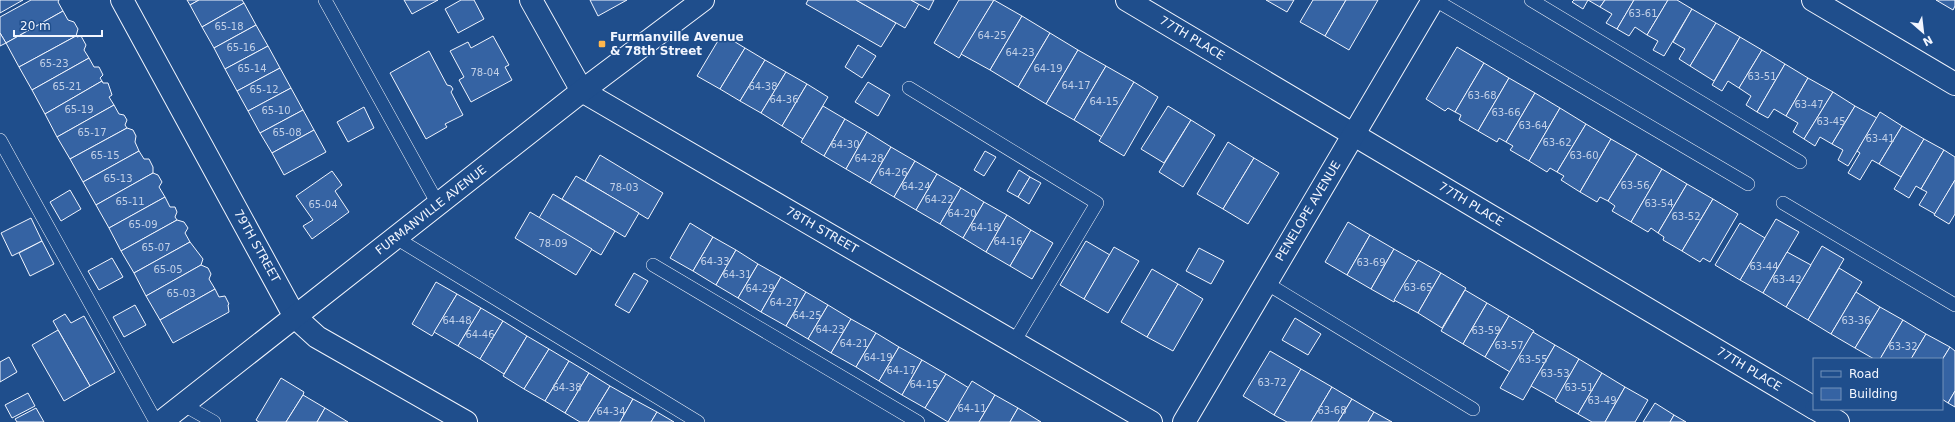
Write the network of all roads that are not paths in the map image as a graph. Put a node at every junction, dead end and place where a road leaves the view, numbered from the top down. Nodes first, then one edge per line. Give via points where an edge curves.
1 (122, 0) edge
2 (325, 0) edge
3 (531, 0) edge
4 (703, 0) edge
5 (1127, 0) edge
6 (1434, 0) edge
7 (1530, 0) edge
8 (1813, 0) edge
9 (1955, 84) edge
10 (908, 88) dead end
11 (582, 91) junction
12 (1354, 134) junction
13 (0, 140) edge
14 (1800, 162) dead end
15 (1748, 184) dead end
16 (1782, 203) dead end
17 (438, 204) junction
18 (396, 238) junction
19 (653, 265) dead end
20 (1266, 283) junction
21 (1955, 305) edge
22 (295, 317) junction
23 (1014, 342) junction
24 (184, 405) junction
25 (1813, 407) edge
26 (1473, 409) dead end
27 (1818, 410) edge
28 (156, 422) edge
29 (161, 422) edge
30 (214, 422) edge
31 (466, 422) edge
32 (698, 422) edge
33 (918, 422) edge
34 (1151, 422) edge
35 (1184, 422) edge
36 (1838, 422) edge

1 - 22 street, 79TH STREET
2 - 17 lane
3 - 11 street
4 - 11 street, FURMANVILLE AVENUE
5 - 12 street, 77TH PLACE
6 - 12 street, PENELOPE AVENUE
6 - 15 lane
7 - 14 lane
8 - 9 street
10 - 23 lane via 1097,203
11 - 17 street, FURMANVILLE AVENUE
11 - 23 street, 78TH STREET
12 - 20 street, PENELOPE AVENUE
12 - 25 street, 77TH PLACE
13 - 28 lane
16 - 21 lane
17 - 18 street, FURMANVILLE AVENUE
18 - 22 street, FURMANVILLE AVENUE
18 - 32 lane
19 - 33 lane
20 - 26 lane
20 - 35 street, PENELOPE AVENUE
22 - 24 street, FURMANVILLE AVENUE
22 - 31 street, 79TH STREET via 317,337
23 - 34 street, 78TH STREET
24 - 29 street, FURMANVILLE AVENUE
24 - 30 lane
27 - 36 street, 77TH PLACE

